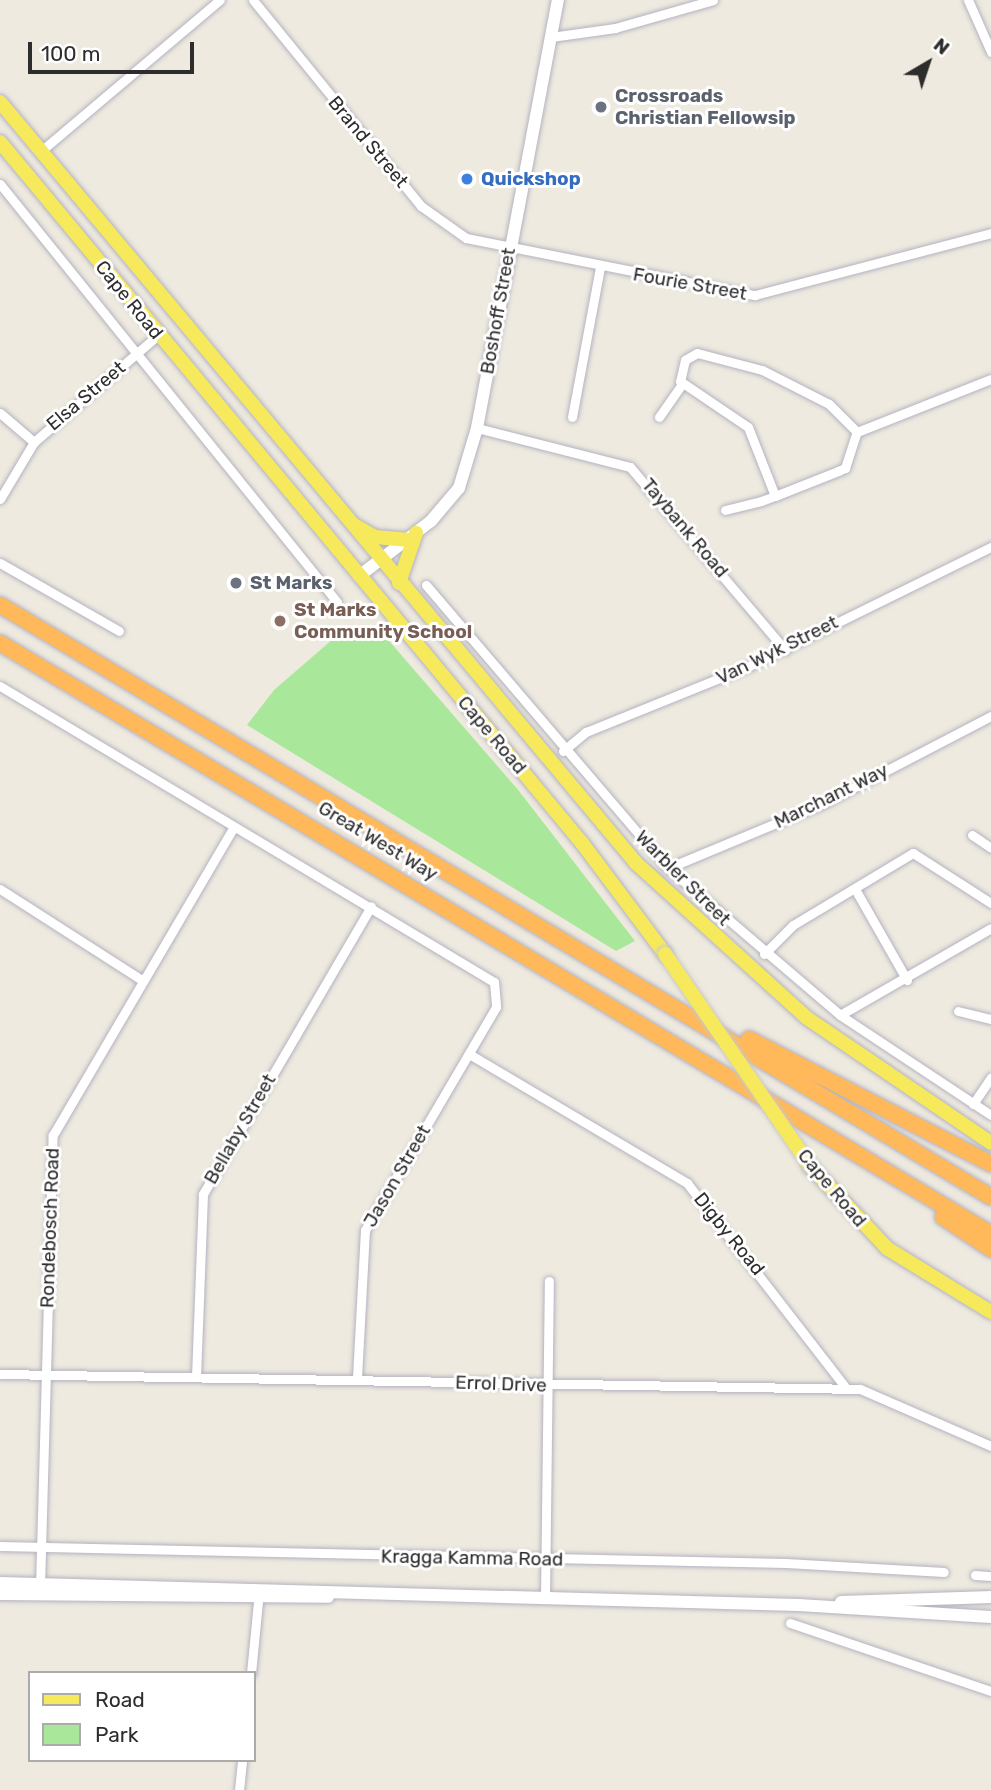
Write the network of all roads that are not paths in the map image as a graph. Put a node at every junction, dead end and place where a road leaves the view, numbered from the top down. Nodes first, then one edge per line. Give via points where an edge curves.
1 (220, 0) edge
2 (253, 0) edge
3 (558, 0) edge
4 (713, 0) edge
5 (968, 0) edge
6 (551, 37) junction
7 (991, 52) edge
8 (0, 102) edge
9 (0, 142) edge
10 (41, 151) junction
11 (0, 184) edge
12 (991, 233) edge
13 (509, 249) junction
14 (600, 268) junction
15 (158, 335) junction
16 (136, 354) junction
17 (991, 379) edge
18 (682, 384) junction
19 (0, 413) edge
20 (572, 417) dead end
21 (659, 417) dead end
22 (477, 428) junction
23 (857, 432) junction
24 (34, 442) junction
25 (775, 496) junction
26 (0, 499) edge
27 (725, 510) dead end
28 (346, 520) junction
29 (412, 536) junction
30 (991, 547) edge
31 (379, 560) junction
32 (0, 563) edge
33 (359, 576) junction
34 (399, 583) junction
35 (426, 585) dead end
36 (337, 602) dead end
37 (0, 605) edge
38 (118, 631) dead end
39 (0, 643) edge
40 (785, 650) junction
41 (0, 686) edge
42 (991, 716) edge
43 (563, 751) junction
44 (234, 827) junction
45 (972, 835) dead end
46 (991, 848) edge
47 (668, 868) junction
48 (0, 889) edge
49 (855, 889) junction
50 (991, 903) edge
51 (371, 907) junction
52 (991, 928) edge
53 (764, 954) junction
54 (142, 980) junction
55 (907, 980) junction
56 (662, 997) junction
57 (958, 1011) dead end
58 (839, 1015) junction
59 (991, 1019) edge
60 (469, 1054) junction
61 (735, 1076) junction
62 (991, 1077) edge
63 (973, 1104) junction
64 (991, 1115) edge
65 (991, 1143) edge
66 (991, 1164) edge
67 (991, 1197) edge
68 (991, 1234) edge
69 (991, 1249) edge
70 (549, 1281) dead end
71 (991, 1312) edge
72 (0, 1374) edge
73 (47, 1374) junction
74 (196, 1377) junction
75 (357, 1380) junction
76 (549, 1385) junction
77 (846, 1388) junction
78 (991, 1446) edge
79 (0, 1546) edge
80 (40, 1546) junction
81 (547, 1559) junction
82 (944, 1572) dead end
83 (975, 1575) dead end
84 (991, 1576) edge
85 (0, 1583) edge
86 (40, 1588) junction
87 (0, 1594) edge
88 (259, 1594) junction
89 (991, 1597) edge
90 (545, 1599) junction
91 (799, 1605) junction
92 (991, 1617) edge
93 (790, 1623) dead end
94 (251, 1671) edge
95 (991, 1691) edge
96 (242, 1762) edge
97 (239, 1790) edge

1 - 10 street
2 - 13 street, Brand Street via 438,223
3 - 6 main road, Boshoff Street
4 - 6 street via 615,28
5 - 7 street
6 - 13 main road, Boshoff Street
8 - 10 main road, Cape Road
9 - 15 main road, Cape Road
10 - 28 main road, Cape Road
11 - 16 street, Cape Road
12 - 14 street, Fourie Street via 770,294 714,292
13 - 14 street, Fourie Street
13 - 22 main road, Boshoff Street
14 - 20 street
15 - 16 street, Elsa Street
15 - 33 main road, Cape Road
16 - 24 street, Elsa Street
16 - 36 street, Cape Road
17 - 23 street
18 - 21 street
18 - 23 street via 682,366 691,355 724,356 812,395
18 - 25 street via 748,426
19 - 24 street
22 - 29 main road, Boshoff Street via 459,488
22 - 40 street, Taybank Road via 630,467
23 - 25 street via 845,468
24 - 26 street, Elsa Street
25 - 27 street
28 - 29 main road via 376,537
28 - 31 main road, Cape Road
29 - 31 main road, Boshoff Street
29 - 34 main road
30 - 40 street, Van Wyk Street
31 - 33 main road, Boshoff Street
31 - 34 main road, Cape Road
32 - 38 street
33 - 71 main road, Cape Road, bridge via 587,849 810,1166 888,1248
34 - 65 main road, Cape Road via 615,841 702,928 844,1046
35 - 43 street, Warbler Street
37 - 56 highway, Great West Way
39 - 61 highway, Great West Way
40 - 43 street, Van Wyk Street via 586,732
41 - 44 street
42 - 47 street, Marchant Way via 821,804
43 - 47 street, Warbler Street
44 - 51 street
44 - 54 street, Rondebosch Road
45 - 46 street
47 - 53 street, Warbler Street
48 - 54 street
49 - 50 street via 918,853
49 - 53 street via 787,930
49 - 55 street
51 - 60 street, Jason Street via 485,972 497,990 496,1007
51 - 74 street, Bellaby Street via 203,1194
52 - 55 street
53 - 58 street, Warbler Street
54 - 73 street, Rondebosch Road via 53,1135
55 - 58 street
56 - 66 highway via 869,1096
56 - 67 highway
57 - 59 street
58 - 63 street, Warbler Street
60 - 75 street, Jason Street via 365,1230
60 - 77 street, Digby Road via 687,1183
61 - 68 highway
61 - 69 highway
62 - 63 street
63 - 64 street, Warbler Street
70 - 76 street
72 - 73 street, Errol Drive
73 - 74 street, Errol Drive
73 - 80 street, Rondebosch Road
74 - 75 street, Errol Drive
75 - 76 street, Errol Drive
76 - 77 street, Errol Drive
76 - 81 street
77 - 78 street, Errol Drive via 869,1392
79 - 80 street, Kragga Kamma Road
80 - 81 street, Kragga Kamma Road
80 - 86 street, Rondebosch Road
81 - 82 street, Kragga Kamma Road
81 - 90 street
83 - 84 street
85 - 86 main road, Kragga Kamma Road
86 - 87 main road, Kragga Kamma Road
86 - 88 main road, Kragga Kamma Road
88 - 90 main road, Kragga Kamma Road
88 - 94 street
89 - 91 main road, Kragga Kamma Road
90 - 91 main road, Kragga Kamma Road
91 - 92 main road, Kragga Kamma Road
93 - 95 street
96 - 97 street

